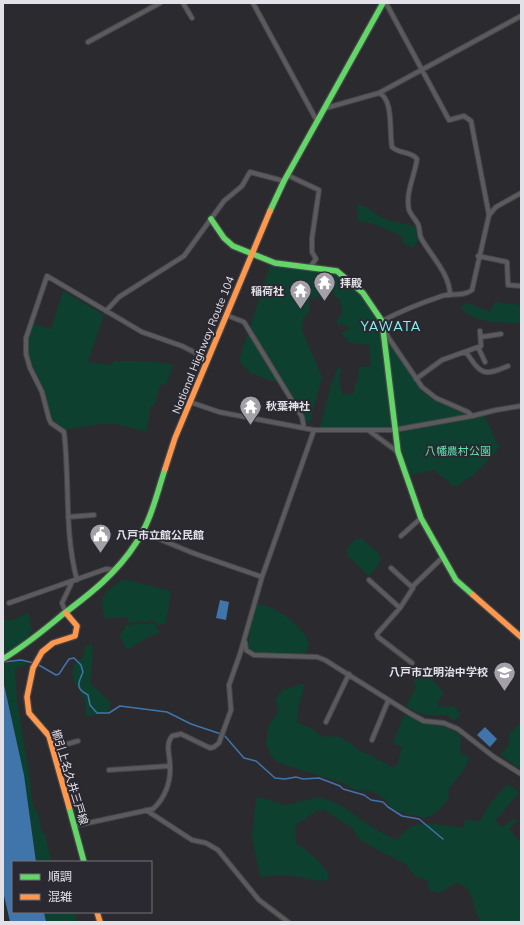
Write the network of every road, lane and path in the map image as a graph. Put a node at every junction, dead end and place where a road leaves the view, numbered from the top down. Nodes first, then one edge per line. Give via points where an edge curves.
1 (160, 3) edge
2 (183, 3) edge
3 (253, 3) edge
4 (385, 3) edge
5 (521, 16) edge
6 (192, 18) dead end
7 (88, 42) dead end
8 (422, 70) junction
9 (379, 93) junction
10 (325, 108) junction
11 (317, 121) junction
12 (286, 178) junction
13 (521, 193) edge
14 (488, 215) junction
15 (211, 219) junction
16 (251, 252) junction
17 (478, 256) junction
18 (310, 267) junction
19 (521, 286) edge
20 (450, 295) junction
21 (106, 311) junction
22 (226, 315) junction
23 (382, 321) junction
24 (480, 331) dead end
25 (500, 334) dead end
26 (481, 337) junction
27 (478, 347) junction
28 (466, 352) junction
29 (208, 359) junction
30 (485, 362) dead end
31 (508, 366) dead end
32 (416, 380) junction
33 (190, 402) junction
34 (521, 406) edge
35 (472, 416) junction
36 (304, 428) junction
37 (314, 430) junction
38 (368, 430) junction
39 (394, 430) junction
40 (398, 452) junction
41 (94, 515) dead end
42 (68, 517) junction
43 (421, 518) junction
44 (142, 532) junction
45 (401, 536) dead end
46 (443, 557) junction
47 (391, 568) dead end
48 (116, 570) junction
49 (262, 577) junction
50 (77, 580) junction
51 (369, 580) dead end
52 (72, 582) junction
53 (412, 587) junction
54 (9, 603) dead end
55 (400, 608) junction
56 (66, 613) junction
57 (521, 637) edge
58 (244, 639) junction
59 (3, 659) edge
60 (412, 664) dead end
61 (349, 674) junction
62 (388, 701) junction
63 (326, 722) dead end
64 (372, 740) dead end
65 (78, 741) dead end
66 (53, 748) junction
67 (170, 766) junction
68 (109, 770) dead end
69 (521, 774) edge
70 (146, 810) junction
71 (74, 826) junction
72 (84, 861) edge
73 (288, 922) edge

1 - 7 street
2 - 6 street
3 - 11 street
4 - 8 street
4 - 10 main road, National Highway Route 104
5 - 8 street
8 - 9 street
8 - 14 street via 449,120 464,116 471,121
9 - 10 street
9 - 20 street via 389,108 392,146 417,159 410,188 409,210 418,225 420,236 450,285
10 - 11 main road, National Highway Route 104
11 - 12 main road, National Highway Route 104
12 - 15 street via 250,172 242,186 224,201
12 - 16 main road, National Highway Route 104
12 - 18 street via 319,190 312,238 312,252 316,259
13 - 14 street
14 - 17 street
15 - 16 main road via 233,246
15 - 21 street via 184,256 119,297
16 - 18 main road via 275,263
16 - 22 main road, National Highway Route 104
17 - 19 street via 507,262 508,285
17 - 20 street via 472,290 464,294
18 - 23 main road via 333,269 350,280 372,304
20 - 23 street via 403,310
21 - 29 street via 142,332 182,346
21 - 42 street via 47,276 26,338 28,363 40,387 51,423 64,432
22 - 29 main road, National Highway Route 104
22 - 36 street via 244,322 302,417
23 - 32 street via 388,336
23 - 39 main road
24 - 26 street
25 - 26 street
26 - 27 street via 481,344
27 - 28 street
27 - 30 street
28 - 31 street via 477,368 484,373
28 - 32 street via 442,360
29 - 33 main road, National Highway Route 104
32 - 35 street via 436,398
33 - 36 street via 219,412
33 - 44 main road, National Highway Route 104
34 - 35 street
35 - 39 street
36 - 37 street
37 - 38 street
37 - 49 street
38 - 39 street
38 - 40 street
39 - 40 main road
40 - 43 main road
41 - 42 street
42 - 50 street via 71,559
43 - 45 street
43 - 46 main road
44 - 48 main road, National Highway Route 104
44 - 49 street
46 - 53 street
46 - 57 main road via 456,580
47 - 53 street
48 - 50 street via 106,569
48 - 56 main road, National Highway Route 104
49 - 58 street
50 - 52 street
51 - 55 street
52 - 54 street
52 - 56 street via 62,603
53 - 55 street
55 - 60 street via 377,634
56 - 59 main road, National Highway Route 104
56 - 66 main road, 櫛引上名久井三戸線 via 76,622 78,631 75,636 47,646 41,652 32,671 28,694 30,714 46,730
58 - 61 street via 246,650 254,655 317,657
58 - 67 street via 229,684 231,710 219,743 210,748 176,734 169,740
61 - 62 street
61 - 63 street
62 - 64 street
62 - 69 street via 424,721 444,723 458,728 494,758
65 - 66 street
66 - 71 main road, 櫛引上名久井三戸線
67 - 68 street
67 - 70 street via 169,781 160,803 153,809
70 - 71 street
70 - 73 street via 192,840 206,843 218,850 260,900
71 - 72 main road, 櫛引上名久井三戸線

